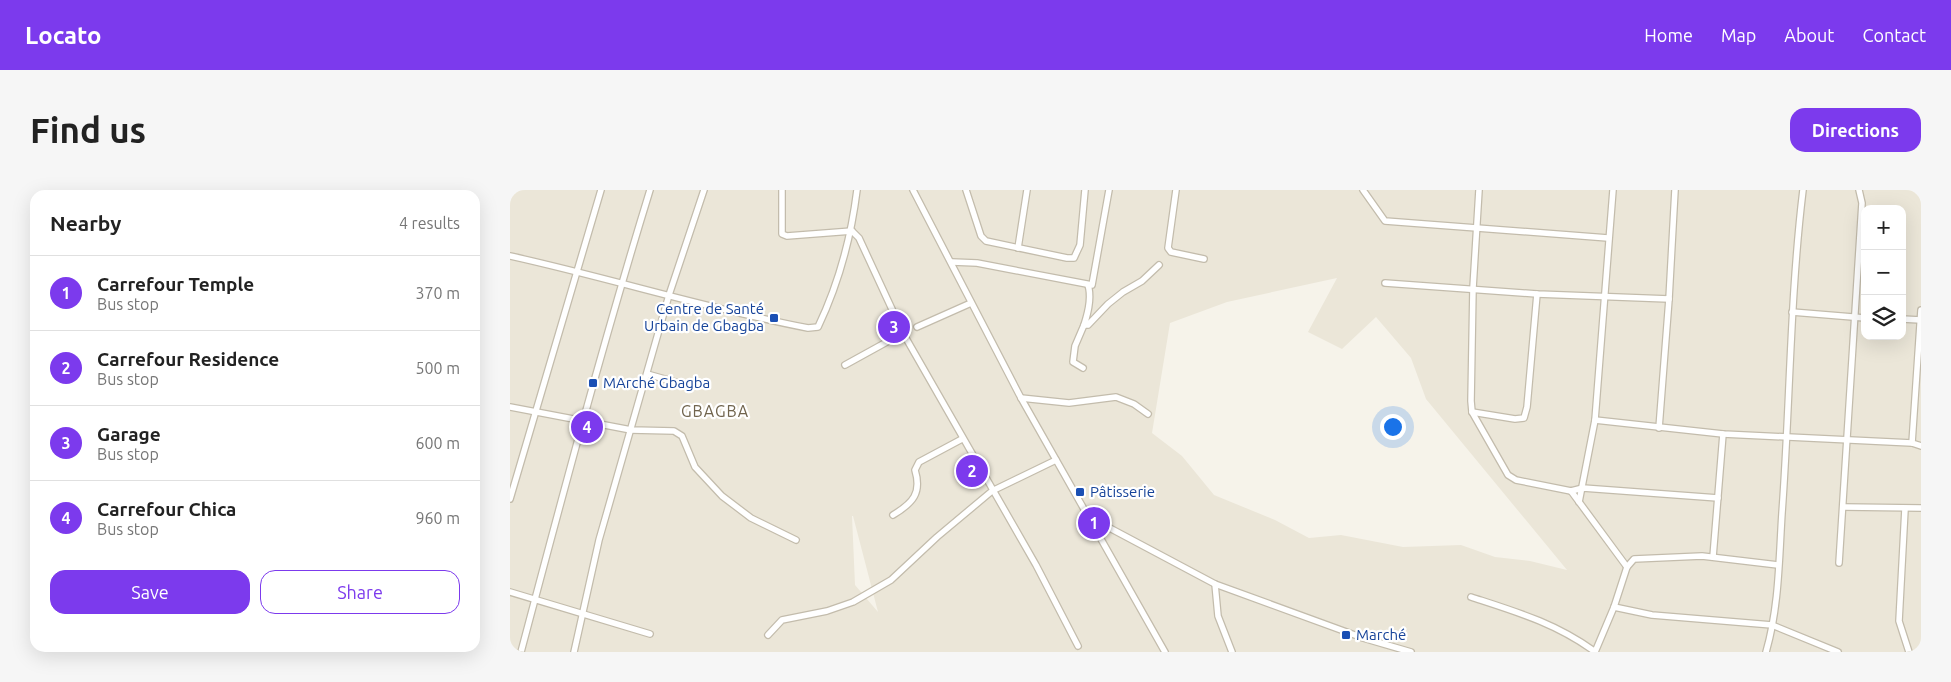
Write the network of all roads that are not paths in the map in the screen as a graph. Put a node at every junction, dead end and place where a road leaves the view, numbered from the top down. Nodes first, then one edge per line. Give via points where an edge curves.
1 (601, 190) edge
2 (650, 190) edge
3 (704, 190) edge
4 (782, 190) edge
5 (857, 190) edge
6 (913, 190) edge
7 (966, 190) edge
8 (1027, 190) edge
9 (1085, 190) edge
10 (1109, 190) edge
11 (1176, 190) edge
12 (1363, 190) edge
13 (1479, 190) edge
14 (1613, 190) edge
15 (1675, 190) edge
16 (1803, 190) edge
17 (1859, 190) edge
18 (1477, 230) junction
19 (852, 231) junction
20 (1608, 238) junction
21 (1018, 248) junction
22 (510, 256) edge
23 (1204, 259) dead end
24 (952, 262) junction
25 (1159, 265) dead end
26 (577, 271) junction
27 (622, 283) junction
28 (1385, 283) dead end
29 (1088, 285) junction
30 (1473, 288) junction
31 (1537, 294) junction
32 (669, 295) junction
33 (1604, 297) junction
34 (1669, 299) junction
35 (971, 303) junction
36 (1921, 310) edge
37 (1792, 312) junction
38 (1856, 318) junction
39 (1861, 318) edge
40 (1906, 319) edge
41 (1920, 320) edge
42 (1084, 325) junction
43 (918, 327) dead end
44 (903, 334) junction
45 (845, 365) dead end
46 (1083, 368) dead end
47 (647, 374) junction
48 (679, 383) dead end
49 (1021, 398) junction
50 (510, 407) edge
51 (535, 412) junction
52 (1472, 412) junction
53 (1148, 414) dead end
54 (1594, 420) junction
55 (583, 421) junction
56 (1659, 428) junction
57 (631, 430) junction
58 (1723, 434) junction
59 (962, 439) junction
60 (1787, 439) junction
61 (1848, 441) junction
62 (1912, 443) junction
63 (1921, 446) edge
64 (1056, 460) junction
65 (1584, 488) junction
66 (992, 491) junction
67 (1571, 491) junction
68 (1718, 498) junction
69 (510, 499) edge
70 (1579, 502) junction
71 (1844, 506) junction
72 (1921, 508) edge
73 (1905, 509) junction
74 (893, 515) dead end
75 (1089, 517) junction
76 (796, 540) dead end
77 (1713, 557) junction
78 (1839, 563) dead end
79 (1778, 565) junction
80 (1627, 567) junction
81 (1215, 584) junction
82 (510, 592) edge
83 (1471, 597) dead end
84 (534, 599) junction
85 (1614, 607) junction
86 (582, 613) junction
87 (1772, 625) junction
88 (650, 634) dead end
89 (768, 635) dead end
90 (1078, 646) dead end
91 (521, 652) edge
92 (574, 652) edge
93 (1165, 652) edge
94 (1232, 652) edge
95 (1411, 652) edge
96 (1595, 652) edge
97 (1766, 652) edge
98 (1838, 652) edge
99 (1909, 652) edge

1 - 26 street
2 - 27 street
3 - 32 street
4 - 19 street via 782,234
5 - 19 street
6 - 24 street
7 - 21 street via 980,236 986,242
8 - 21 street
9 - 21 street via 1080,245 1074,258
10 - 29 street via 1094,281
11 - 23 street via 1168,248 1172,252
12 - 18 street via 1385,221
13 - 18 street
14 - 20 street
15 - 34 street
16 - 37 street
17 - 38 street via 1862,203
18 - 20 street
18 - 30 street
19 - 32 street via 832,297 818,327 808,328 741,315
19 - 44 street via 859,238
20 - 33 street
22 - 26 street
24 - 29 street via 977,263
24 - 35 street
25 - 42 street via 1108,304 1088,326
26 - 27 street
26 - 51 street
27 - 32 street
27 - 55 street
28 - 30 street
29 - 42 street via 1089,307
30 - 31 street
30 - 52 street
31 - 33 street
31 - 52 street via 1528,407 1524,418
32 - 47 street
33 - 34 street
33 - 54 street
34 - 56 street
35 - 43 street
35 - 49 street
36 - 41 street
37 - 38 street
37 - 60 street
38 - 39 street
38 - 61 street
40 - 41 street
41 - 62 street
42 - 46 street via 1075,346 1073,362
44 - 45 street
44 - 59 street
47 - 48 street
47 - 57 street
49 - 53 street via 1069,403 1116,397
49 - 64 street
50 - 51 street
51 - 55 street
51 - 69 street
52 - 67 street via 1508,475 1516,480
54 - 56 street
54 - 65 street
55 - 57 street
55 - 84 street
56 - 58 street
57 - 76 street via 674,431 682,436 695,466 722,496 751,518
57 - 86 street
58 - 60 street
58 - 68 street
59 - 66 street
59 - 74 street via 919,462 915,470 918,489 910,503
60 - 61 street
60 - 79 street
61 - 62 street
61 - 71 street
62 - 63 street
64 - 66 street
64 - 75 street
65 - 67 street
65 - 68 street
65 - 70 street
66 - 89 street via 936,537 891,580 853,602 782,620
66 - 90 street via 1036,565
67 - 70 street
68 - 77 street
70 - 80 street
71 - 73 street
71 - 78 street
72 - 73 street
73 - 99 street via 1899,621
75 - 81 street
75 - 93 street
77 - 79 street
77 - 80 street via 1638,558
79 - 87 street
80 - 85 street
81 - 94 street via 1218,616
81 - 95 street via 1363,638
82 - 84 street
83 - 96 street via 1537,618
84 - 86 street
84 - 91 street
85 - 87 street via 1652,615
85 - 96 street
86 - 88 street
86 - 92 street
87 - 97 street
87 - 98 street

